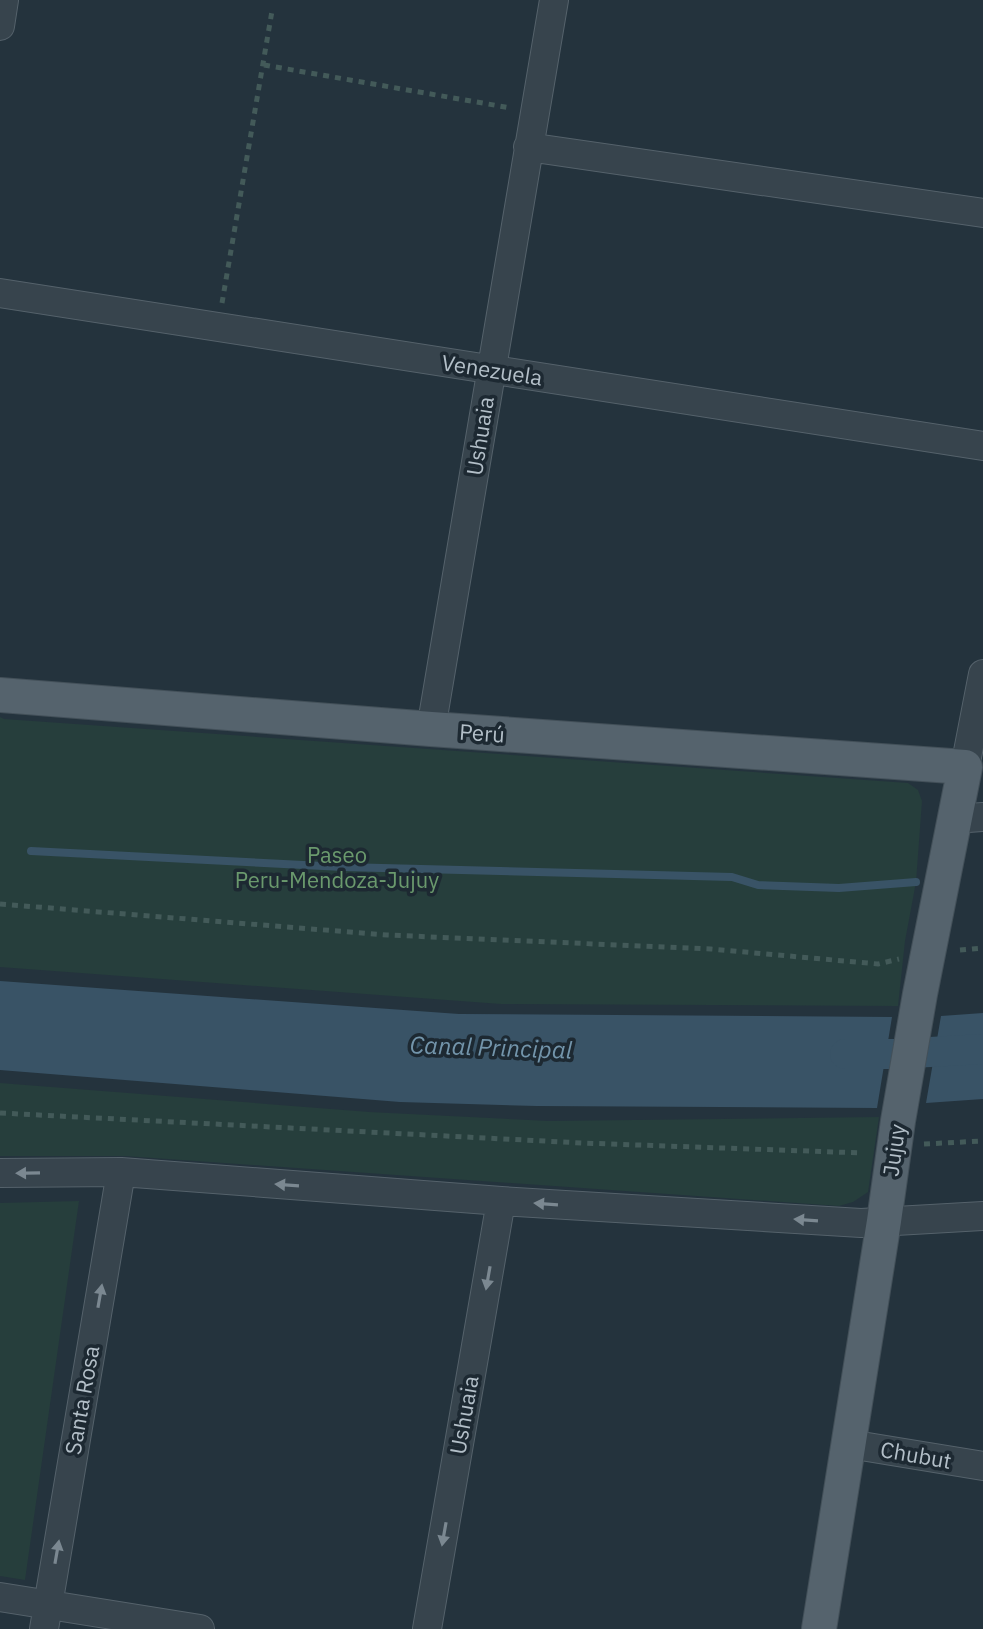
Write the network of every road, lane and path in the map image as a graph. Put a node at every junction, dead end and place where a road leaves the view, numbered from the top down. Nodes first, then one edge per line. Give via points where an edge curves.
1 (4, 0) edge
2 (554, 0) edge
3 (272, 11) dead end
4 (0, 26) edge
5 (264, 65) junction
6 (534, 112) junction
7 (528, 147) junction
8 (983, 213) edge
9 (0, 293) edge
10 (218, 327) junction
11 (491, 369) junction
12 (983, 446) edge
13 (983, 674) edge
14 (0, 695) edge
15 (431, 729) junction
16 (965, 767) junction
17 (969, 818) edge
18 (0, 904) edge
19 (983, 948) edge
20 (928, 952) junction
21 (0, 1113) edge
22 (896, 1133) junction
23 (983, 1141) edge
24 (121, 1172) junction
25 (0, 1173) edge
26 (501, 1201) junction
27 (983, 1216) edge
28 (884, 1221) junction
29 (849, 1444) junction
30 (983, 1466) edge
31 (0, 1597) edge
32 (46, 1617) edge
33 (200, 1629) edge
34 (427, 1629) edge
35 (819, 1629) edge

1 - 4 street
2 - 6 street, Ushuaia
3 - 5 path
5 - 6 path
5 - 10 path
6 - 7 street, Ushuaia
7 - 8 street
7 - 11 street, Ushuaia
9 - 10 street, Venezuela
10 - 11 street, Venezuela
11 - 12 street, Venezuela
11 - 15 street, Ushuaia
13 - 16 street, Jujuy
14 - 15 main road, Perú
15 - 16 main road, Perú
16 - 17 main road, Jujuy
17 - 20 main road, Jujuy
18 - 20 path via 387,935 711,949 878,964
19 - 20 path
20 - 22 main road, Jujuy
21 - 22 path via 874,1153
22 - 23 path
22 - 28 main road, Jujuy
24 -> 25 street
26 -> 24 street
32 -> 24 street, Santa Rosa
28 -> 26 street
26 -> 34 street, Ushuaia
27 - 28 street
28 - 29 main road, Jujuy
29 - 30 street, Chubut
29 - 35 main road, Jujuy
31 - 32 street
32 - 33 street

